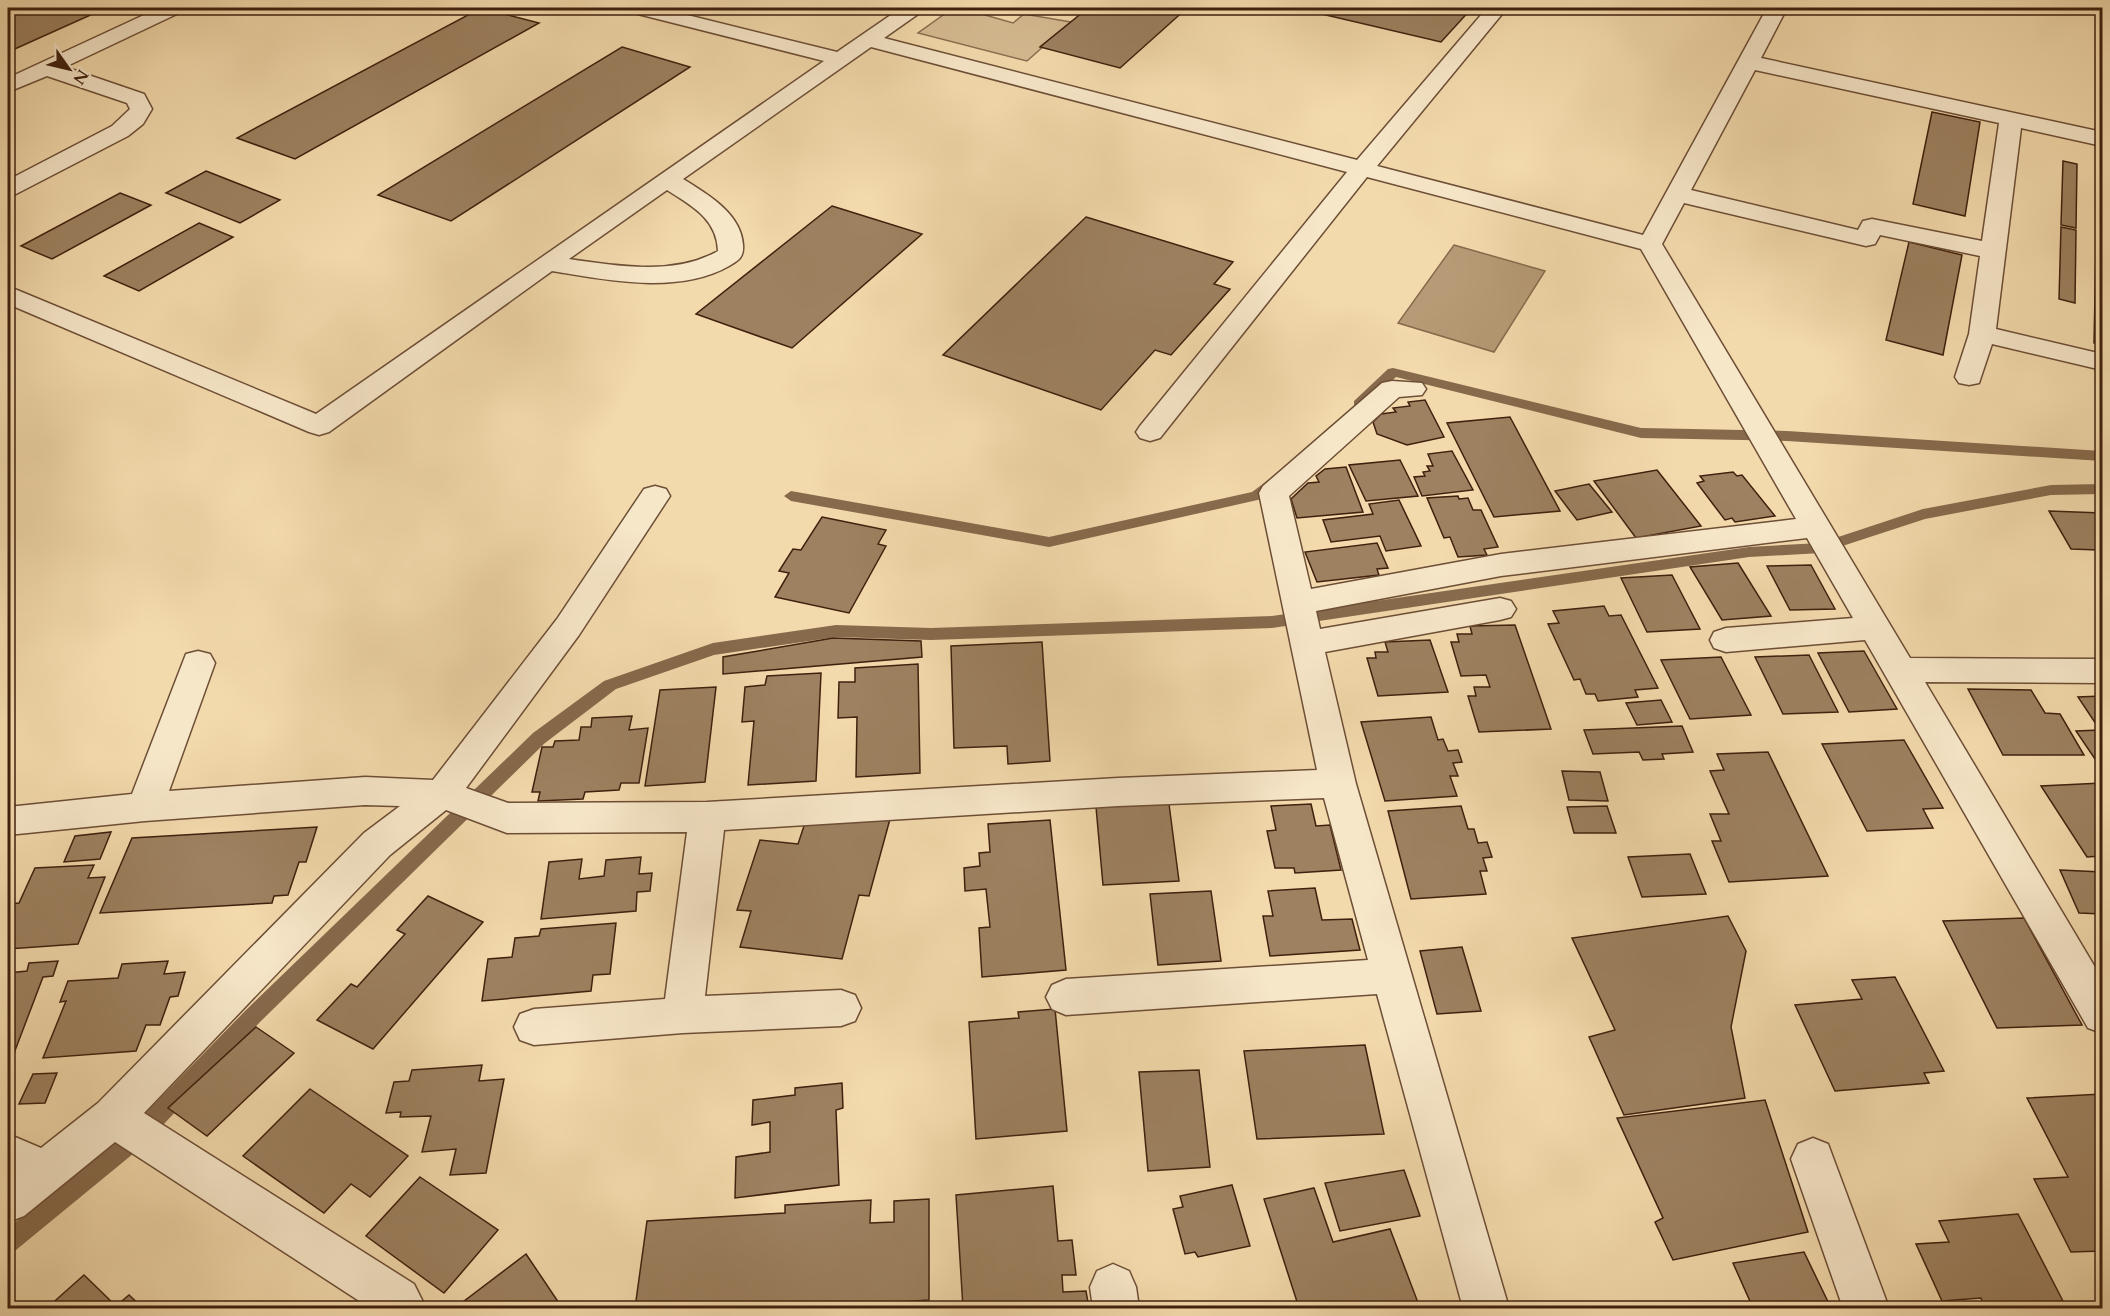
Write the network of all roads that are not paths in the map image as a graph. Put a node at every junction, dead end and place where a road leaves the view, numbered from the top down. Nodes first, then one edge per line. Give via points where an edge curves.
1 (174, 8) edge
2 (637, 8) edge
3 (914, 8) edge
4 (1497, 8) edge
5 (1777, 8) edge
6 (868, 40) junction
7 (841, 59) junction
8 (1749, 63) junction
9 (46, 68) junction
10 (8, 86) edge
11 (2012, 120) junction
12 (2103, 140) edge
13 (1362, 169) junction
14 (667, 180) junction
15 (8, 189) edge
16 (1678, 194) junction
17 (1650, 244) junction
18 (1993, 251) junction
19 (547, 263) junction
20 (8, 295) edge
21 (1982, 334) junction
22 (2103, 362) edge
23 (1969, 377) dead end
24 (1412, 389) dead end
25 (1150, 432) dead end
26 (655, 496) dead end
27 (1815, 527) junction
28 (1298, 603) junction
29 (1500, 609) dead end
30 (1874, 628) junction
31 (1726, 640) dead end
32 (1307, 643) junction
33 (198, 663) dead end
34 (1899, 670) junction
35 (2103, 671) edge
36 (1338, 784) junction
37 (442, 794) junction
38 (145, 807) junction
39 (707, 817) junction
40 (8, 821) edge
41 (1392, 976) junction
42 (1066, 997) dead end
43 (841, 1008) dead end
44 (683, 1015) junction
45 (2103, 1015) edge
46 (534, 1027) dead end
47 (112, 1117) junction
48 (8, 1154) edge
49 (1813, 1159) dead end
50 (46, 1171) junction
51 (8, 1201) edge
52 (404, 1308) edge
53 (1486, 1308) edge
54 (1866, 1308) edge

1 - 9 street
2 - 7 street
3 - 6 street
4 - 13 street
5 - 8 street
6 - 7 street
6 - 13 street
7 - 14 street
8 - 11 street
8 - 16 street
9 - 10 street
9 - 15 street via 136,99 141,109 120,131
11 - 12 street
11 - 18 street
13 - 17 street
13 - 25 street
14 - 19 street
14 - 19 street via 715,211 733,237 731,254 718,264 683,272 652,273 606,272
16 - 17 street
16 - 18 street via 1866,239 1872,226
17 - 27 street
18 - 21 street
19 - 20 street via 319,426
21 - 22 street
21 - 23 street
24 - 28 street via 1392,389 1274,493
26 - 37 street via 568,627
27 - 28 street via 1501,565
27 - 30 street
28 - 32 street
29 - 32 street
30 - 31 street
30 - 34 street
32 - 36 street
33 - 38 street
34 - 35 street
34 - 45 street
36 - 39 street via 1118,792
36 - 41 street
37 - 38 street via 365,791
37 - 39 street via 507,818
37 - 47 street via 377,844
38 - 40 street
39 - 44 street
41 - 42 street
41 - 53 street
43 - 44 street
44 - 46 street
47 - 50 street
47 - 52 street via 398,1300
48 - 50 street
49 - 54 street
50 - 51 street

